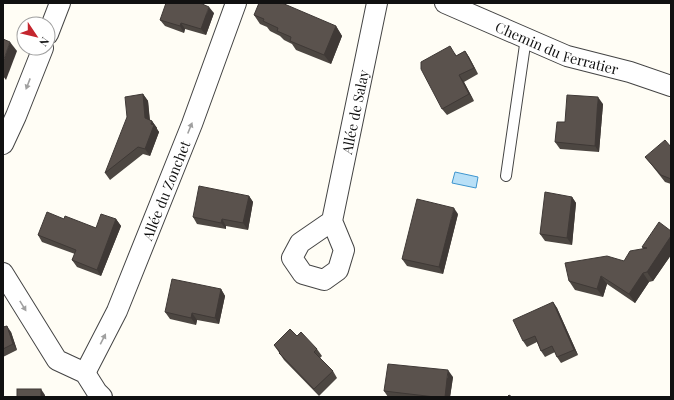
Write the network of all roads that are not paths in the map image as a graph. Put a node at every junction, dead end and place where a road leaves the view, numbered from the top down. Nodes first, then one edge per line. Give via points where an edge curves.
1 (60, 3) edge
2 (236, 3) edge
3 (377, 3) edge
4 (445, 3) edge
5 (55, 16) edge
6 (526, 38) junction
7 (40, 56) edge
8 (671, 86) edge
9 (3, 144) edge
10 (506, 176) dead end
11 (332, 221) dead end
12 (3, 273) edge
13 (85, 373) junction
14 (102, 397) edge

1 - 5 street
13 -> 2 street, Allée du Zonchet via 117,311 192,124
3 - 11 street, Allée de Salay
4 - 6 street, Chemin du Ferratier
6 - 8 street, Chemin du Ferratier via 567,56 630,72
6 - 10 lane
7 -> 9 street
12 -> 13 street via 57,360
13 - 14 street

